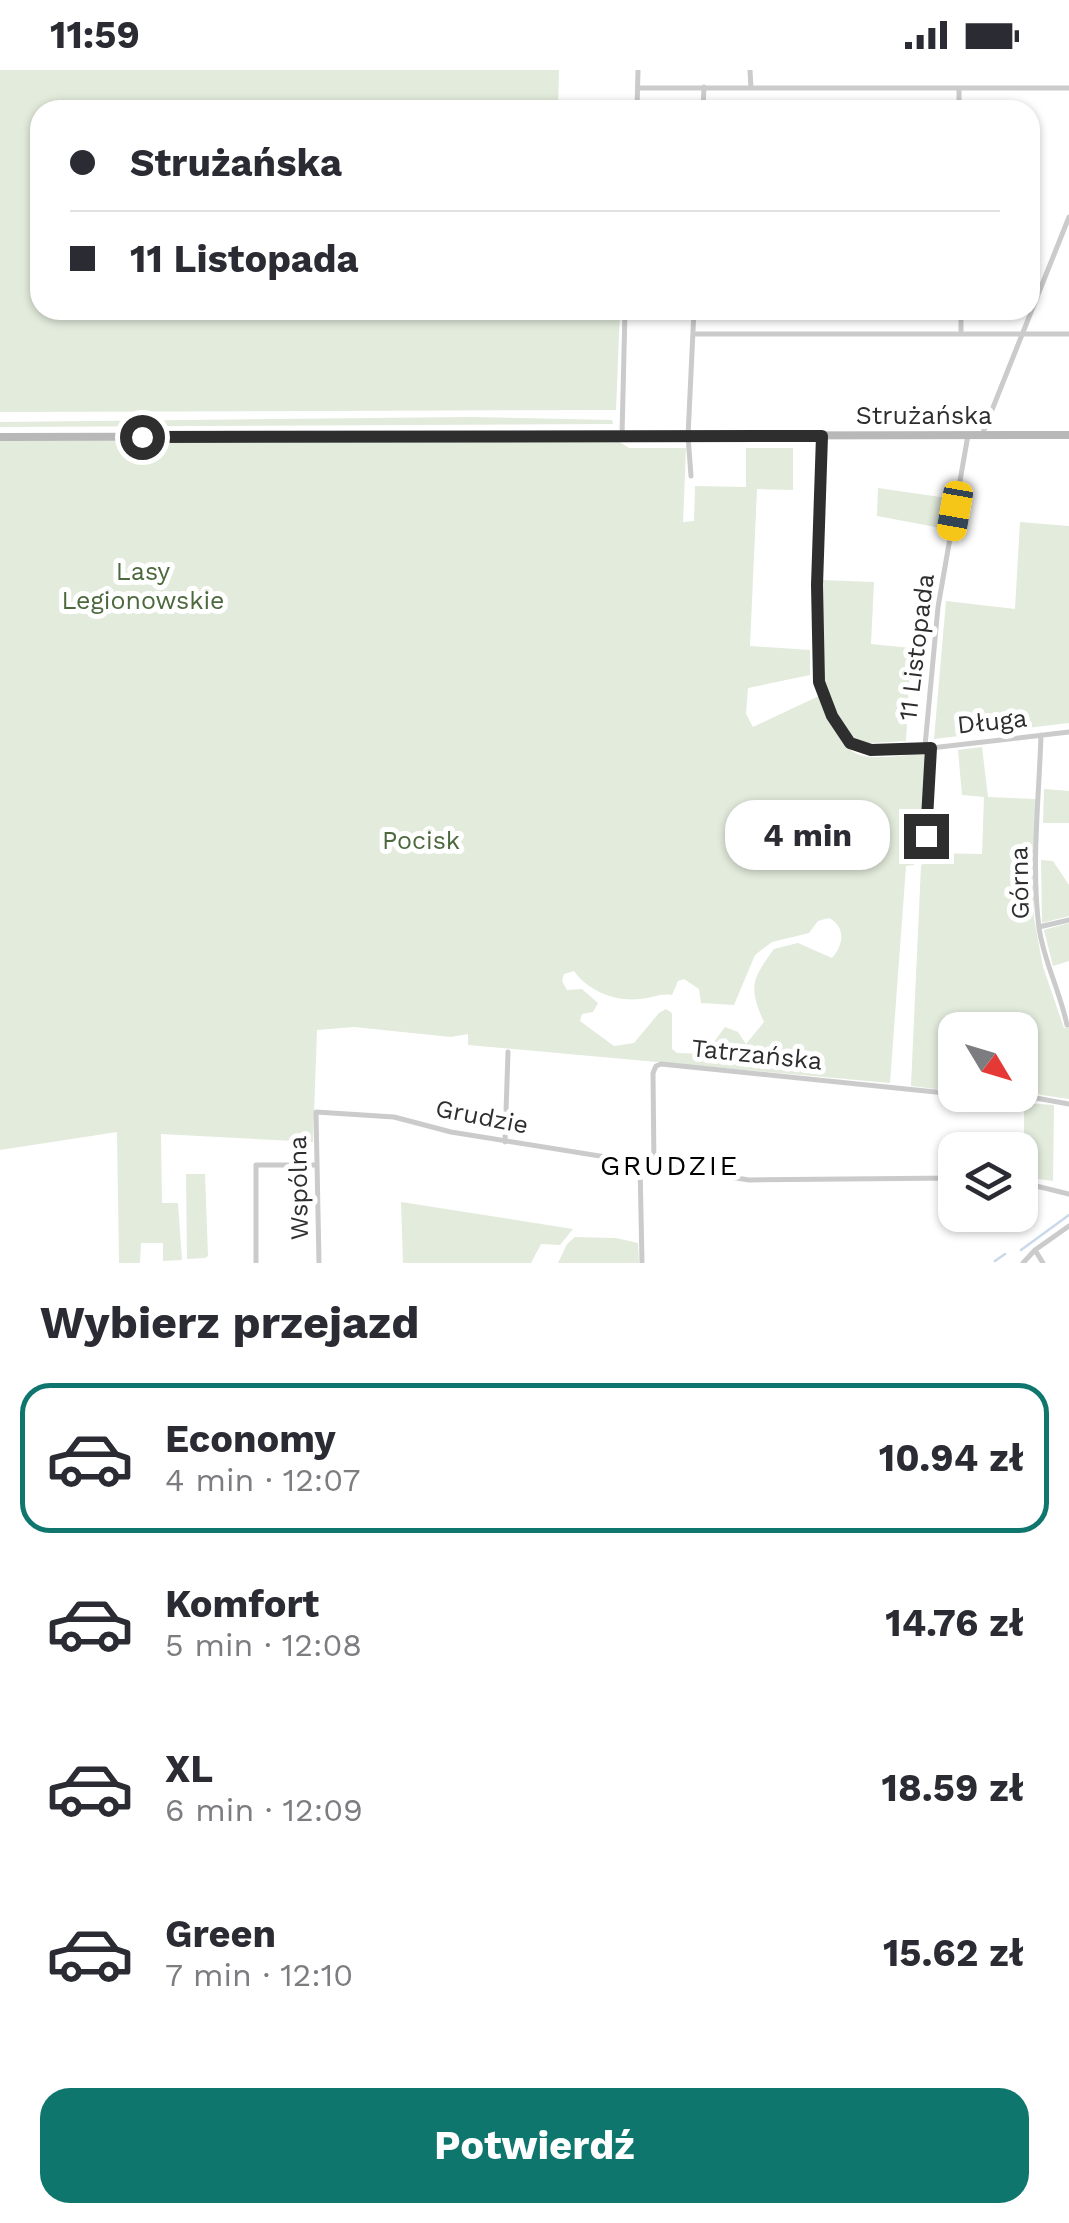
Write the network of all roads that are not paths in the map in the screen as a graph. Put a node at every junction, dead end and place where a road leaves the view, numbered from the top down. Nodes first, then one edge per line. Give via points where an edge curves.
1 (638, 70) edge
2 (750, 70) edge
3 (638, 88) junction
4 (704, 88) junction
5 (750, 88) junction
6 (959, 88) junction
7 (1069, 88) edge
8 (637, 100) edge
9 (703, 100) edge
10 (959, 100) edge
11 (1069, 217) edge
12 (1040, 289) edge
13 (626, 320) edge
14 (694, 320) edge
15 (961, 320) edge
16 (1028, 320) edge
17 (693, 334) junction
18 (961, 334) junction
19 (1022, 334) junction
20 (1069, 334) edge
21 (968, 435) junction
22 (982, 435) junction
23 (1069, 435) edge
24 (622, 436) junction
25 (688, 436) junction
26 (822, 436) junction
27 (0, 437) edge
28 (691, 476) dead end
29 (1069, 732) edge
30 (1041, 736) junction
31 (928, 747) junction
32 (926, 836) dead end
33 (1069, 920) edge
34 (1039, 927) junction
35 (1067, 1024) edge
36 (508, 1052) dead end
37 (938, 1092) edge
38 (1038, 1098) edge
39 (1069, 1104) edge
40 (316, 1112) joint
41 (506, 1142) junction
42 (640, 1164) junction
43 (316, 1165) junction
44 (654, 1166) junction
45 (938, 1178) edge
46 (1038, 1186) edge
47 (1069, 1194) edge
48 (1069, 1226) edge
49 (1035, 1250) junction
50 (256, 1263) edge
51 (319, 1263) edge
52 (642, 1263) edge
53 (1023, 1263) edge
54 (1042, 1263) edge

1 - 3 street
2 - 5 street
3 - 4 street
3 - 8 street
4 - 5 street
4 - 9 street
5 - 6 street
6 - 7 street
6 - 10 street
11 - 12 street
13 - 24 street
14 - 17 street
15 - 18 street
16 - 19 street
17 - 18 street
17 - 25 street
18 - 19 street
19 - 20 street
19 - 22 street
21 - 22 main road, Strużańska
21 - 26 main road, Strużańska
21 - 31 street, 11 Listopada via 938,606
22 - 23 main road, Strużańska
24 - 25 main road, Strużańska
24 - 27 main road, Strużańska
25 - 26 main road, Strużańska
25 - 28 street
26 - 31 street, Długa via 816,674 850,743
29 - 30 street, Długa
30 - 31 street, Długa
30 - 34 street, Górna
31 - 32 street, 11 Listopada
33 - 34 street
34 - 35 street, Górna
36 - 41 street
37 - 44 street, Tatrzańska via 661,1064 653,1073
38 - 39 street
40 - 41 street, Grudzie via 394,1117
40 - 43 street, Wspólna
41 - 42 street, Grudzie
42 - 44 street, Grudzie
42 - 52 street
43 - 50 street via 256,1165
43 - 51 street, Wspólna
44 - 45 street, Grudzie via 749,1180
46 - 47 street
48 - 49 street
49 - 53 street
49 - 54 street

